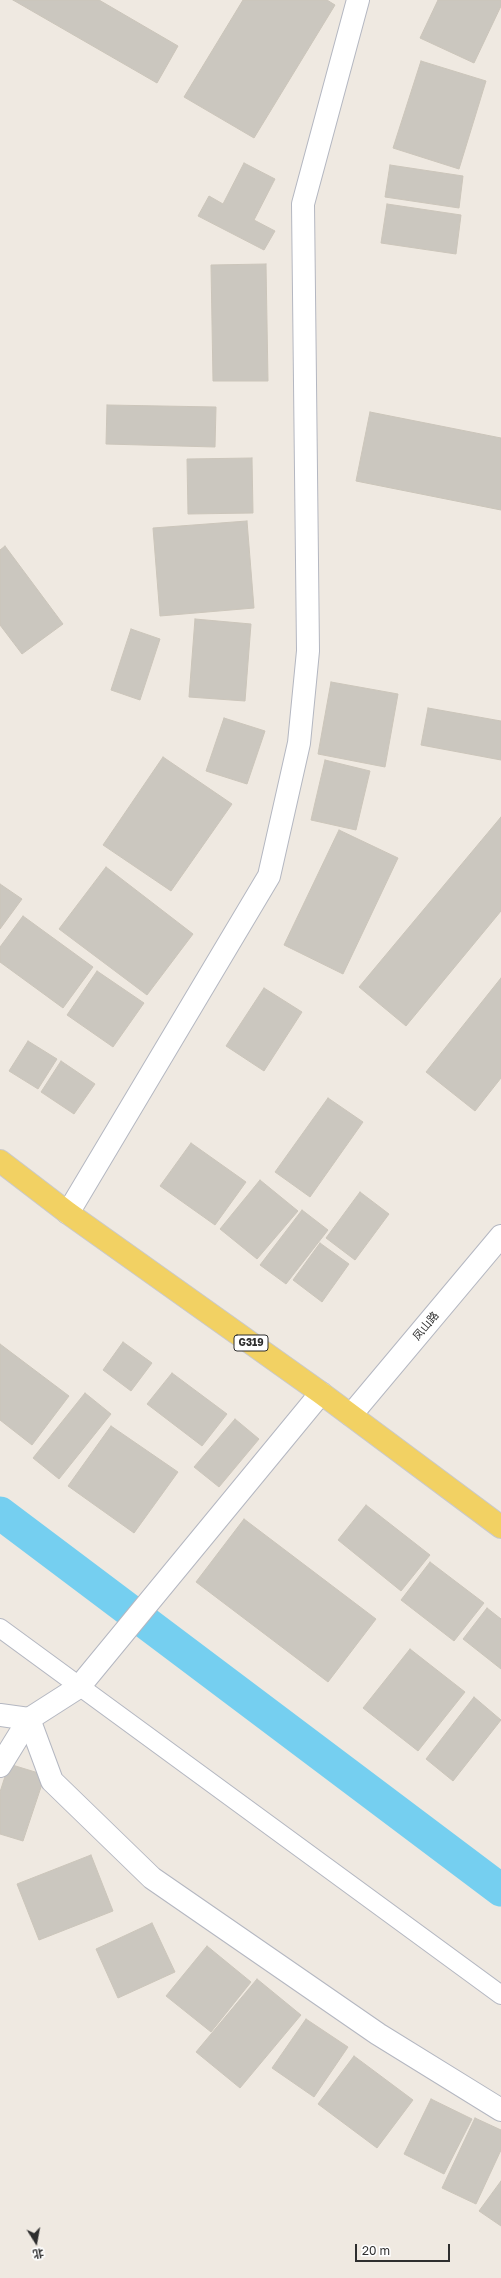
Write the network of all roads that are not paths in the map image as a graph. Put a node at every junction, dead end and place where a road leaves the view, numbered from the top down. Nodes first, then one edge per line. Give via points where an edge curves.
1 (358, 0) edge
2 (0, 1161) edge
3 (68, 1213) junction
4 (501, 1236) edge
5 (321, 1393) junction
6 (351, 1415) junction
7 (501, 1527) edge
8 (0, 1628) edge
9 (79, 1687) junction
10 (0, 1715) edge
11 (29, 1719) junction
12 (0, 1766) edge
13 (501, 1995) edge
14 (501, 2110) edge

1 - 3 street via 303,204 308,651 299,743 269,876
2 - 3 main road, G319
3 - 5 main road, G319
4 - 6 street, 凤山路
5 - 6 main road, G319
5 - 9 street
6 - 7 main road, G319
8 - 9 lane
9 - 11 street
9 - 13 lane
10 - 11 street
11 - 12 street
11 - 14 street via 52,1781 152,1878 378,2034

